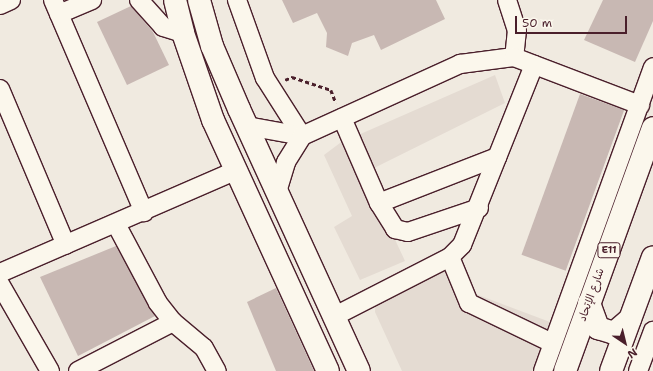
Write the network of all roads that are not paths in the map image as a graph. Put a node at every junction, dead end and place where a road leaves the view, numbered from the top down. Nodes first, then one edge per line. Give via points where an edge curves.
1 (11, 0) edge
2 (92, 0) edge
3 (139, 0) edge
4 (175, 0) edge
5 (198, 0) edge
6 (238, 0) edge
7 (507, 0) edge
8 (0, 5) edge
9 (56, 7) edge
10 (183, 33) junction
11 (514, 57) junction
12 (534, 65) junction
13 (653, 67) edge
14 (0, 89) edge
15 (640, 106) junction
16 (342, 118) junction
17 (247, 126) junction
18 (653, 128) edge
19 (302, 136) junction
20 (497, 157) junction
21 (235, 171) junction
22 (277, 192) junction
23 (379, 203) junction
24 (479, 208) junction
25 (144, 212) junction
26 (116, 224) junction
27 (66, 245) junction
28 (450, 257) junction
29 (653, 257) edge
30 (0, 273) edge
31 (0, 284) edge
32 (589, 303) junction
33 (333, 317) junction
34 (630, 319) junction
35 (174, 322) junction
36 (653, 331) edge
37 (552, 343) junction
38 (50, 371) edge
39 (78, 371) edge
40 (217, 371) edge
41 (328, 371) edge
42 (359, 371) edge
43 (542, 371) edge
44 (565, 371) edge
45 (611, 371) edge
46 (638, 371) edge

1 - 8 street
2 - 9 street
3 - 10 street via 163,27
4 - 10 main road
5 - 17 main road via 212,46
6 - 19 street via 269,87
7 - 11 street via 517,30
9 - 25 street
10 - 21 main road via 213,120
11 - 12 street
11 - 16 street via 460,64
12 - 15 street
12 - 20 street
13 - 15 street
14 - 27 street
15 - 37 street
16 - 19 street
16 - 23 street
17 - 19 street
17 - 22 main road
18 - 32 main road, شارع الإتحاد / E11
19 - 22 street via 286,162
20 - 23 street
20 - 24 street
21 - 25 street
21 - 41 main road
22 - 33 main road
23 - 24 street via 395,229 408,232
24 - 28 street via 462,245
25 - 26 street
26 - 27 street
26 - 35 street via 158,303
27 - 30 street
28 - 33 street
28 - 37 street via 469,303
29 - 34 main road
31 - 38 street
32 - 34 main road via 598,328 614,332
32 - 44 main road, شارع الإتحاد / E11
33 - 42 main road
34 - 45 main road
35 - 39 street
35 - 40 street via 204,348
36 - 46 street
37 - 43 street

